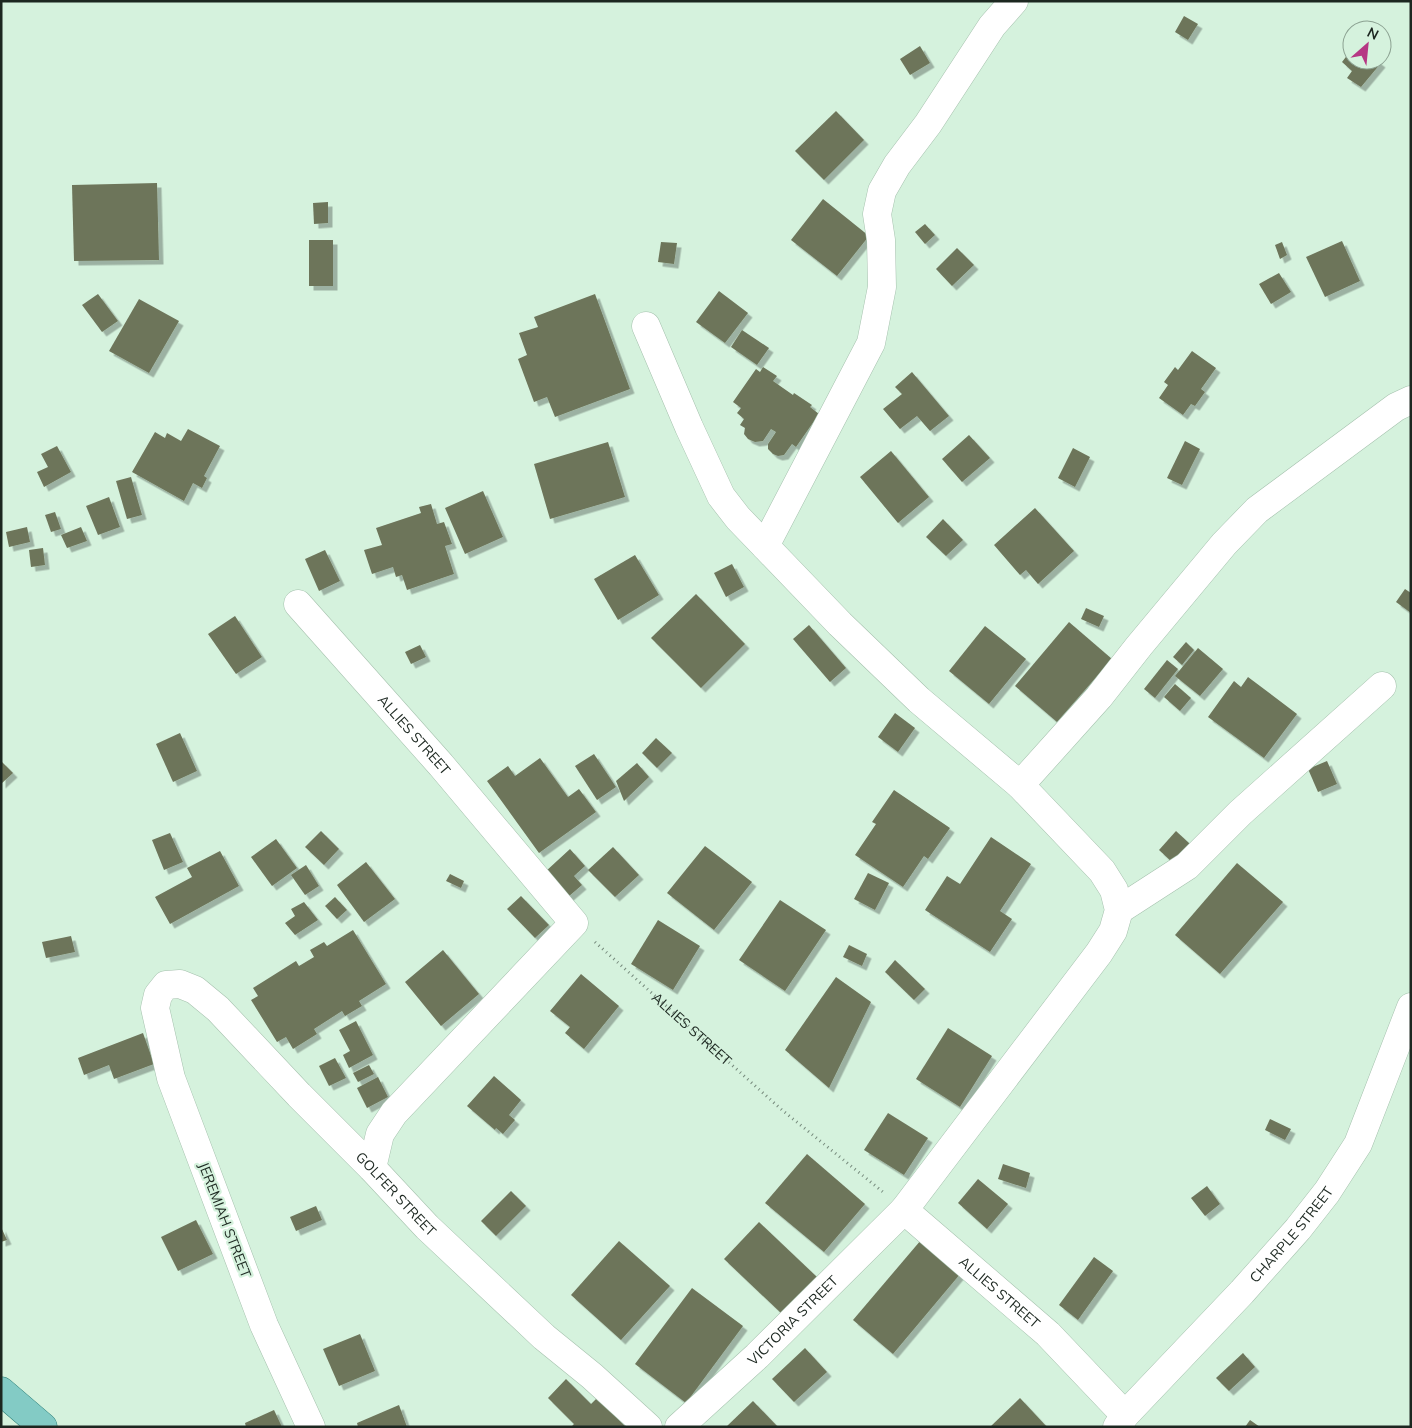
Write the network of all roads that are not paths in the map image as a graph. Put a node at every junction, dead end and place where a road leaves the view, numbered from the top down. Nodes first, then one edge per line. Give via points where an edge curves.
1 (1014, 1) edge
2 (646, 326) dead end
3 (1411, 400) edge
4 (765, 546) junction
5 (298, 604) dead end
6 (1382, 686) dead end
7 (1020, 785) junction
8 (1119, 910) junction
9 (1411, 1007) edge
10 (155, 1008) joint
11 (372, 1168) junction
12 (904, 1210) junction
13 (1, 1391) edge
14 (1121, 1421) edge
15 (43, 1427) edge
16 (311, 1427) edge
17 (648, 1427) edge
18 (679, 1427) edge

1 - 4 street via 992,26 882,190 877,214 882,287 871,343
2 - 4 street via 721,496
3 - 7 street via 1396,407 1257,510 1224,544 1099,698
4 - 7 street via 919,700
5 - 11 street, ALLIES STREET via 441,765 574,923 394,1113 380,1134
6 - 8 street via 1240,813 1187,866
7 - 8 street via 1102,871 1114,890
8 - 12 street, VICTORIA STREET via 1113,931 1099,953
9 - 14 street, CHARPLE STREET via 1358,1144 1327,1192 1242,1292
10 - 11 street, GOLFER STREET via 158,995 166,986 180,984 195,990
10 - 16 street, JEREMIAH STREET via 171,1078 264,1325
11 - 17 street, GOLFER STREET via 427,1227 530,1324
12 - 14 street, ALLIES STREET via 1048,1334
12 - 18 street, VICTORIA STREET via 764,1349
13 - 15 main road

